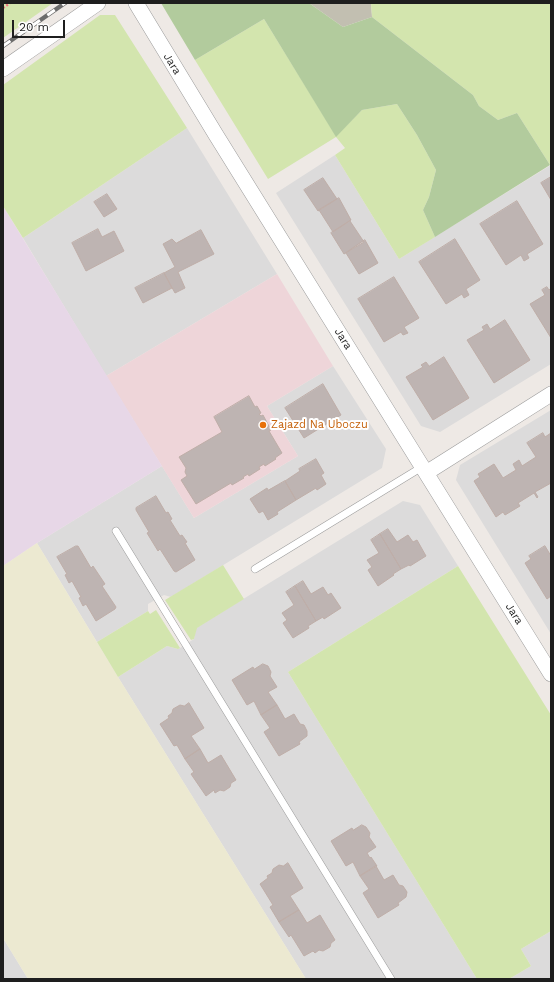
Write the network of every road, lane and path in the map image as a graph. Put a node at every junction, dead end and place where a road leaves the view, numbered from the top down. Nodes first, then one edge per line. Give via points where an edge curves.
1 (10, 3) edge
2 (98, 3) edge
3 (136, 3) edge
4 (3, 8) edge
5 (3, 69) edge
6 (550, 398) edge
7 (424, 470) junction
8 (116, 531) dead end
9 (255, 569) dead end
10 (551, 674) edge
11 (391, 979) edge

1 - 4 path
2 - 5 street
3 - 7 street, Jara
6 - 7 street
7 - 9 lane
7 - 10 street, Jara
8 - 11 lane

